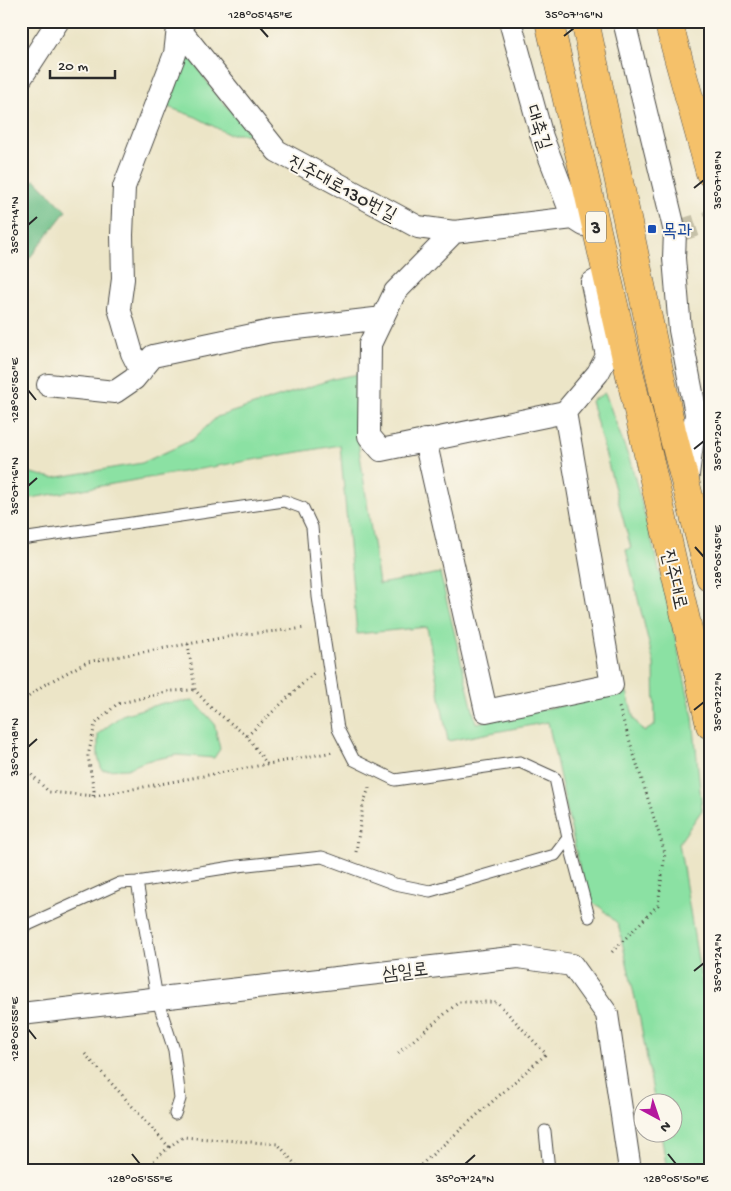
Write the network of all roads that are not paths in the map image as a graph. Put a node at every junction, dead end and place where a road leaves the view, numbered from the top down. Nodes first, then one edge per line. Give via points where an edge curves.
1 (58, 21) edge
2 (549, 21) edge
3 (585, 21) edge
4 (624, 21) edge
5 (668, 21) edge
6 (516, 22) edge
7 (182, 26) edge
8 (21, 78) edge
9 (710, 172) edge
10 (573, 218) junction
11 (454, 232) junction
12 (598, 234) junction
13 (607, 274) junction
14 (382, 318) junction
15 (142, 371) junction
16 (48, 385) dead end
17 (565, 412) junction
18 (425, 440) junction
19 (687, 487) junction
20 (21, 539) edge
21 (710, 577) edge
22 (710, 725) edge
23 (568, 838) junction
24 (137, 882) junction
25 (589, 917) dead end
26 (21, 928) edge
27 (157, 998) junction
28 (21, 1014) edge
29 (175, 1114) dead end
30 (545, 1131) dead end
31 (549, 1170) edge
32 (630, 1170) edge

1 - 8 street
2 - 12 main road, 3
3 - 19 main road, 진주대로 / 3 via 672,431
4 - 19 street via 674,258 680,330 696,414
5 - 9 main road
6 - 10 street, 대축길 via 542,137
7 - 11 street, 진주대로130번길 via 277,151 418,227
7 - 15 street via 175,54 124,187 123,279 119,308 132,353
10 - 11 street, 진주대로130번길
10 - 12 street
11 - 14 street via 395,292
12 - 13 main road, 3
13 - 17 street via 592,283 607,356 598,373
13 - 22 main road, 진주대로 / 3
14 - 15 street via 271,331 153,356
14 - 18 street via 370,344 369,436 381,450
15 - 16 street via 115,392
17 - 18 street
17 - 18 street via 612,685 486,711
19 - 21 main road, 진주대로 / 3
20 - 23 lane via 284,501 303,508 312,527 322,626 338,729 354,760 395,780 520,762 555,778
23 - 24 lane via 555,855 430,891 395,884 322,858 238,866
23 - 25 lane
24 - 26 lane via 120,883
24 - 27 lane
27 - 28 street, 삼일로
27 - 29 lane via 174,1050 180,1099
27 - 32 street, 삼일로 via 518,956 572,965 607,1014
30 - 31 lane

